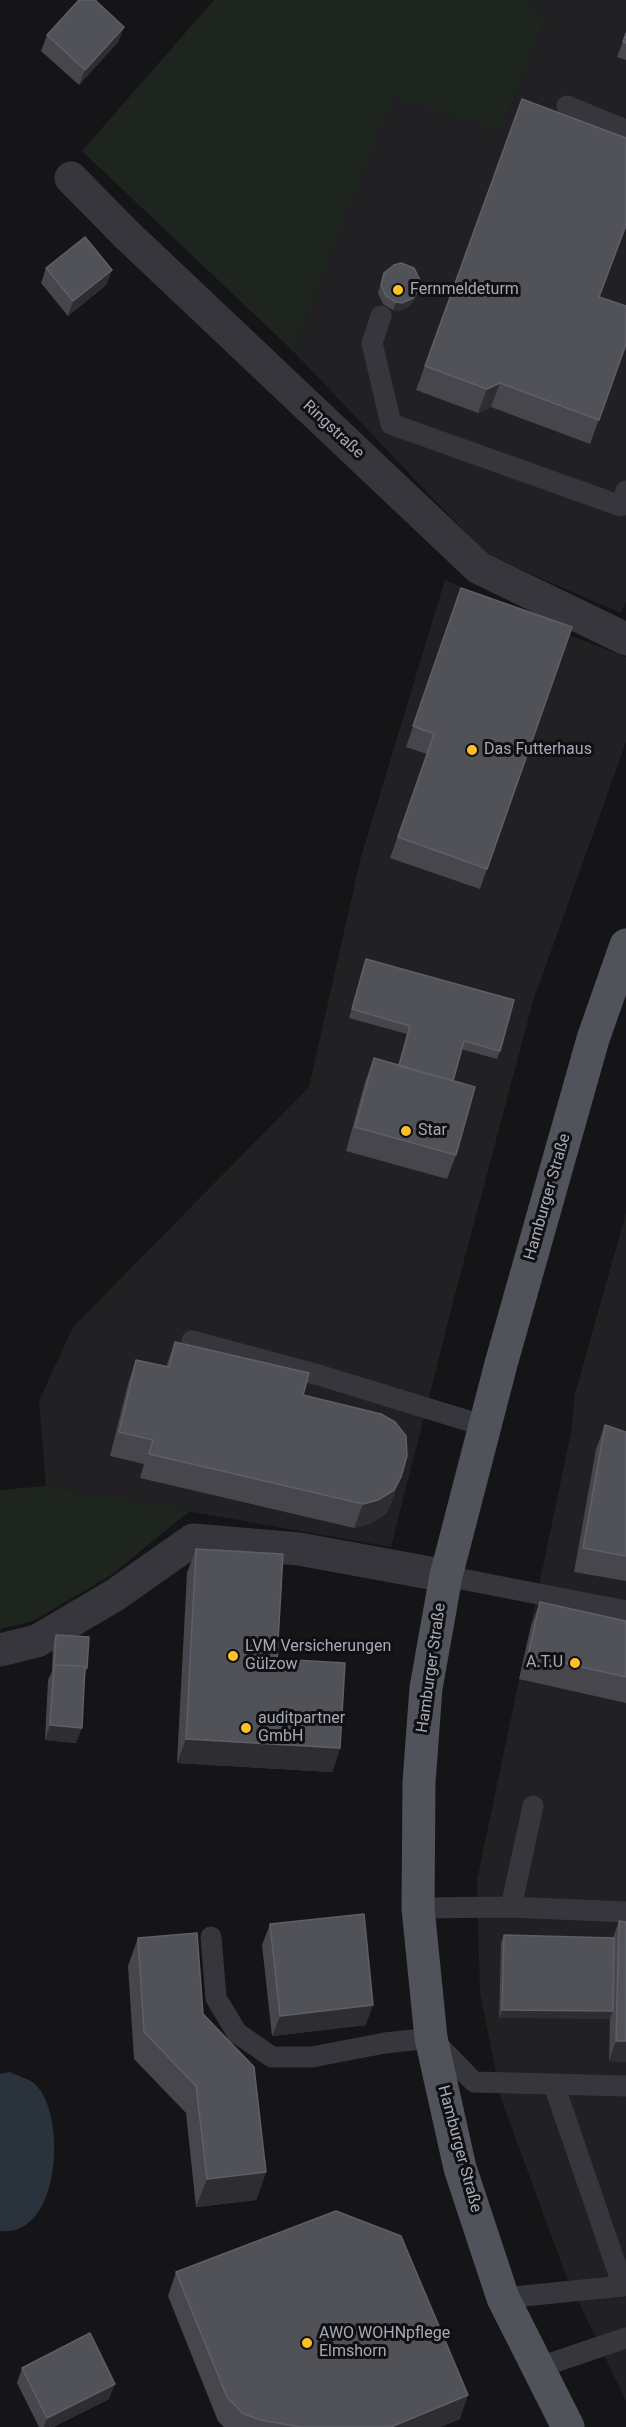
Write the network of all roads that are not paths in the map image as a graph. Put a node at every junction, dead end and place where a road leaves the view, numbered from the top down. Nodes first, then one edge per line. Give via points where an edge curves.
1 (567, 106) dead end
2 (626, 130) edge
3 (71, 178) dead end
4 (381, 316) dead end
5 (626, 491) edge
6 (626, 639) edge
7 (626, 945) edge
8 (192, 1341) dead end
9 (485, 1426) junction
10 (446, 1576) junction
11 (626, 1611) edge
12 (0, 1650) edge
13 (533, 1806) dead end
14 (511, 1907) junction
15 (418, 1908) junction
16 (626, 1912) edge
17 (211, 1937) dead end
18 (431, 2038) junction
19 (554, 2085) junction
20 (626, 2086) edge
21 (503, 2298) junction
22 (625, 2339) edge
23 (537, 2368) junction
24 (568, 2427) edge

1 - 2 lane
3 - 6 street, Ringstraße via 479,568
4 - 5 lane via 372,343 391,424 621,506
7 - 9 main road, Hamburger Straße via 593,1039
8 - 9 lane
9 - 10 main road, Hamburger Straße
10 - 11 lane
10 - 12 street via 299,1549 193,1540 115,1595 37,1641
10 - 15 main road, Hamburger Straße via 426,1688 419,1782
13 - 14 lane
14 - 15 lane
14 - 16 lane
15 - 18 main road, Hamburger Straße
17 - 18 lane via 216,1998 237,2033 272,2057 312,2057
18 - 19 lane via 474,2082
18 - 21 main road, Hamburger Straße via 460,2168
19 - 20 lane
19 - 21 lane via 623,2286
21 - 23 main road, Hamburger Straße
22 - 23 lane
23 - 24 main road, Hamburger Straße

